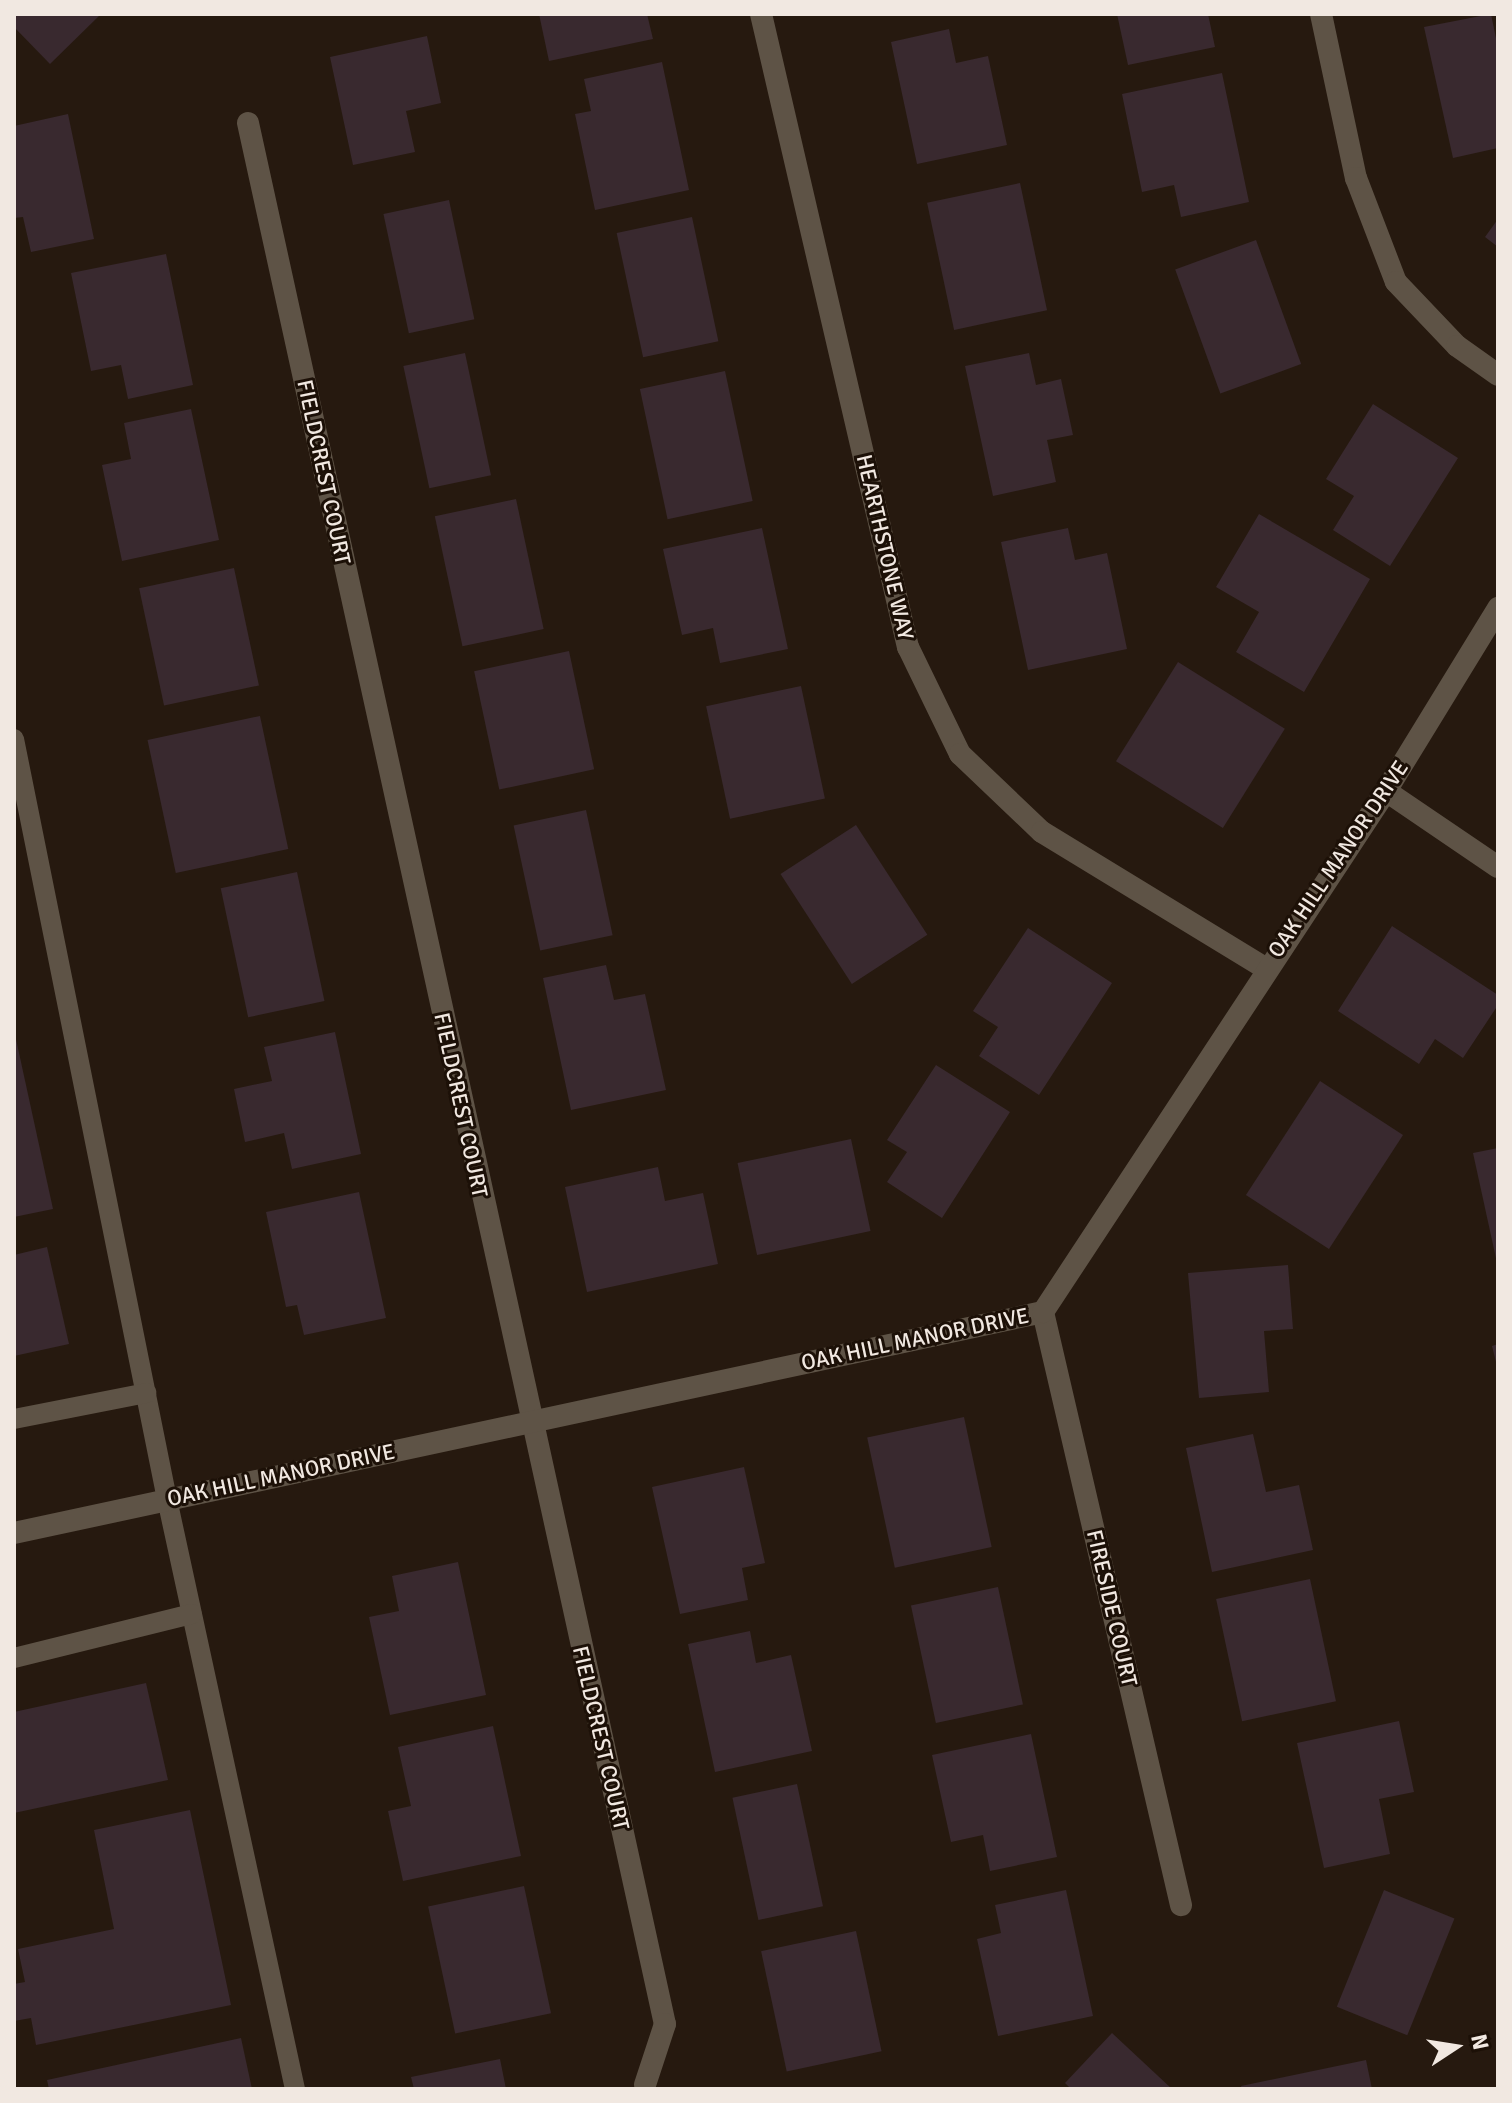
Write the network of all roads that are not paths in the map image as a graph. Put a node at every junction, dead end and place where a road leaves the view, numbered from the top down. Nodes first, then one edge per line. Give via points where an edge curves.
1 (761, 14) edge
2 (1321, 14) edge
3 (248, 123) dead end
4 (1498, 375) edge
5 (1498, 608) edge
6 (14, 739) edge
7 (1386, 791) junction
8 (1498, 867) edge
9 (1265, 968) junction
10 (1043, 1312) junction
11 (146, 1393) junction
12 (14, 1419) edge
13 (530, 1421) junction
14 (167, 1499) junction
15 (14, 1533) edge
16 (192, 1614) junction
17 (14, 1658) edge
18 (1181, 1905) dead end
19 (645, 2085) dead end
20 (295, 2089) edge

1 - 9 street, HEARTHSTONE WAY via 908,647 960,754 1042,832
2 - 4 street via 1356,178 1396,282 1457,346
3 - 13 street, FIELDCREST COURT
5 - 7 street, OAK HILL MANOR DRIVE
6 - 11 lane
7 - 8 street
7 - 9 street, OAK HILL MANOR DRIVE
9 - 10 street, OAK HILL MANOR DRIVE
10 - 13 street, OAK HILL MANOR DRIVE
10 - 18 street, FIRESIDE COURT
11 - 12 lane
11 - 14 lane
13 - 14 street, OAK HILL MANOR DRIVE
13 - 19 street, FIELDCREST COURT via 665,2024
14 - 15 street, OAK HILL MANOR DRIVE
14 - 16 lane
16 - 17 lane
16 - 20 lane

